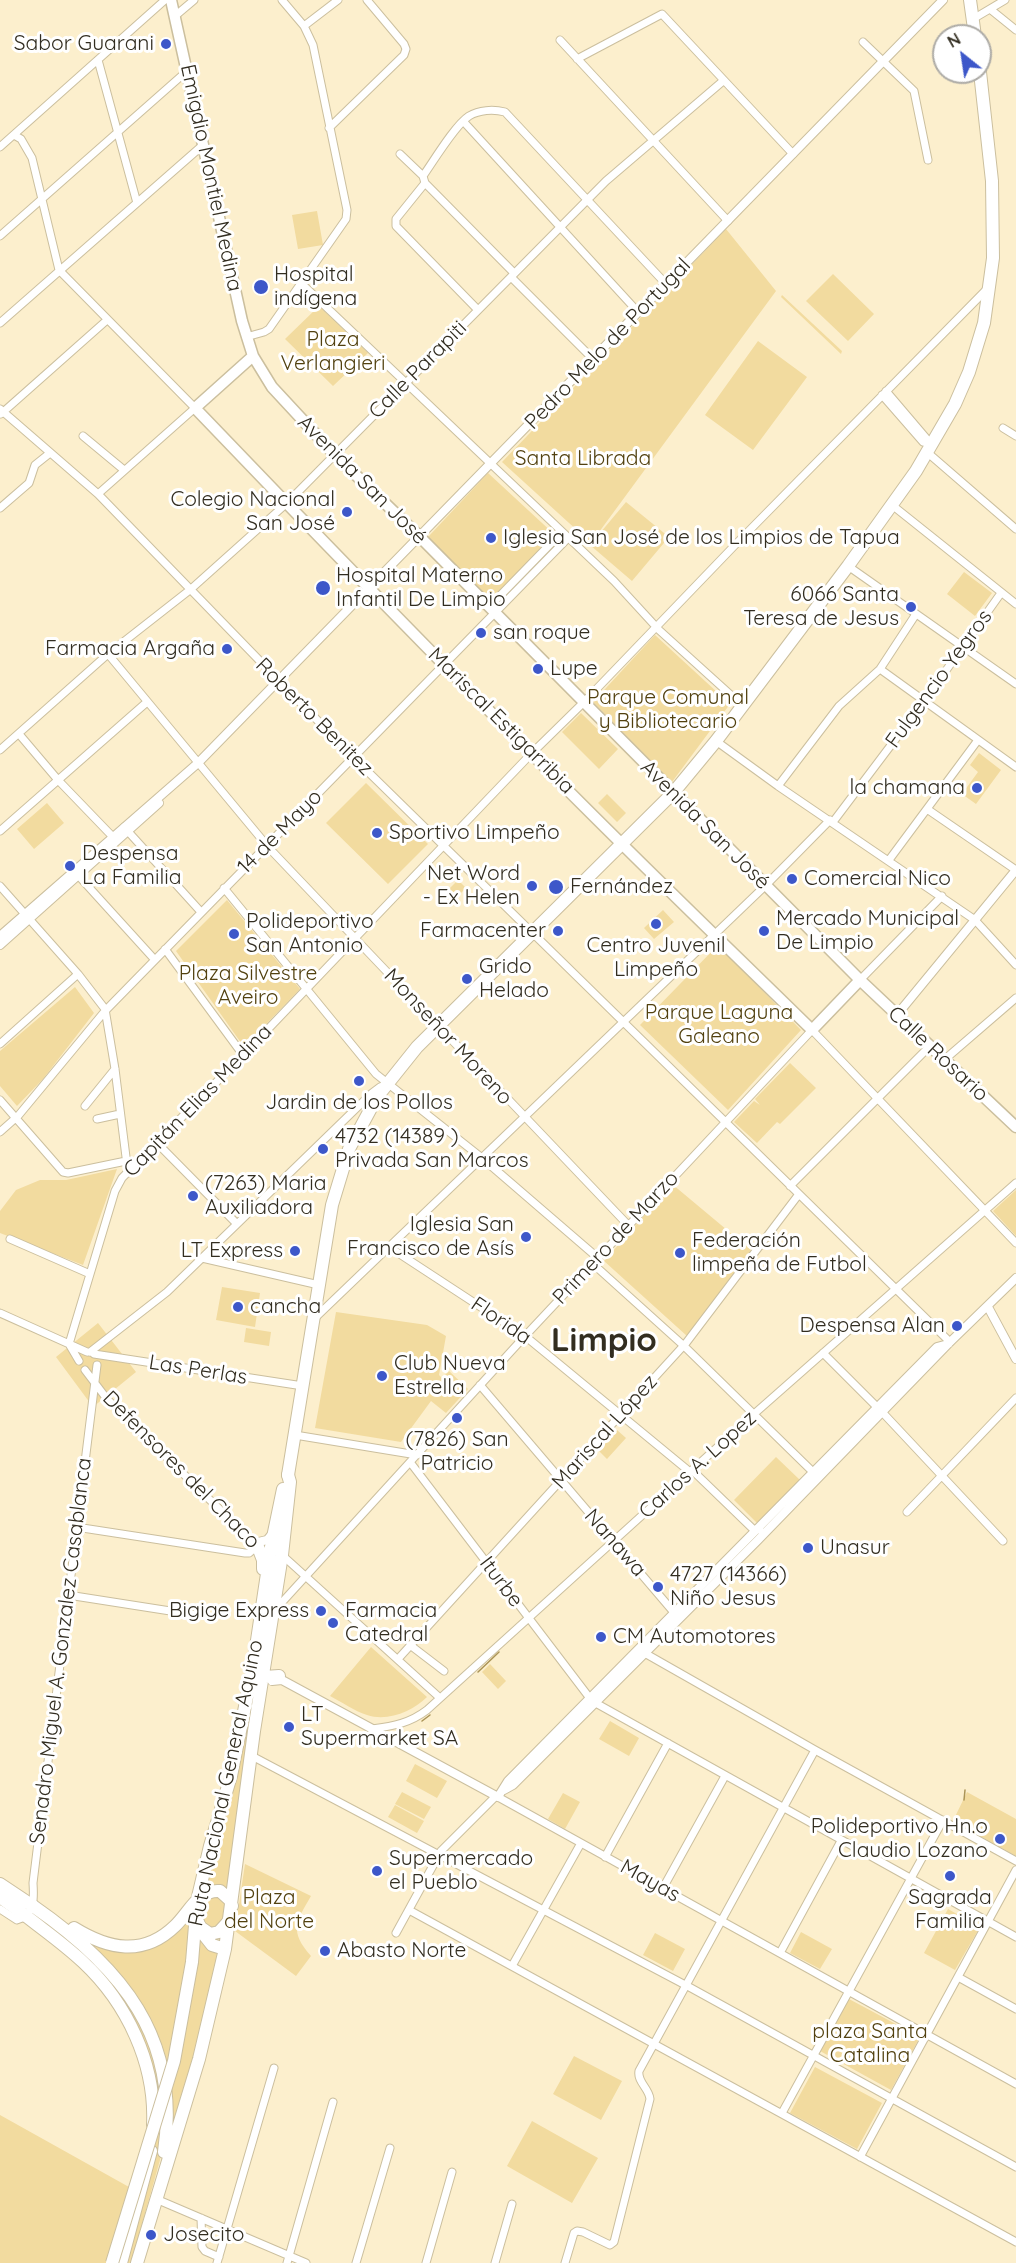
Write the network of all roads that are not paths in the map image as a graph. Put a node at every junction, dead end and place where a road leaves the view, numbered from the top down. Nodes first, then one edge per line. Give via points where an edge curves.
1 (165, 0) edge
2 (171, 0) edge
3 (194, 0) edge
4 (282, 0) edge
5 (338, 0) edge
6 (367, 0) edge
7 (943, 0) edge
8 (970, 0) edge
9 (1005, 0) edge
10 (990, 9) junction
11 (175, 16) junction
12 (973, 20) junction
13 (974, 24) edge
14 (304, 26) junction
15 (1016, 30) edge
16 (560, 40) dead end
17 (863, 42) dead end
18 (577, 59) junction
19 (98, 60) junction
20 (883, 61) junction
21 (187, 71) junction
22 (723, 81) junction
23 (981, 84) edge
24 (463, 121) junction
25 (329, 128) junction
26 (117, 132) junction
27 (14, 135) junction
28 (653, 141) junction
29 (203, 144) junction
30 (0, 147) edge
31 (400, 154) dead end
32 (793, 154) junction
33 (928, 160) dead end
34 (424, 179) junction
35 (588, 199) junction
36 (41, 200) junction
37 (136, 202) junction
38 (728, 221) junction
39 (560, 227) junction
40 (0, 236) edge
41 (59, 270) junction
42 (513, 275) junction
43 (301, 283) junction
44 (666, 284) junction
45 (990, 285) junction
46 (478, 310) junction
47 (638, 312) junction
48 (107, 320) junction
49 (0, 323) edge
50 (246, 337) junction
51 (253, 356) junction
52 (593, 359) junction
53 (406, 383) junction
54 (884, 393) junction
55 (195, 408) junction
56 (1, 412) edge
57 (1004, 428) dead end
58 (83, 436) dead end
59 (1016, 436) edge
60 (928, 445) junction
61 (50, 453) junction
62 (335, 454) junction
63 (491, 464) junction
64 (124, 470) junction
65 (98, 494) junction
66 (287, 503) junction
67 (892, 505) junction
68 (0, 508) edge
69 (1016, 530) edge
70 (565, 535) junction
71 (420, 537) junction
72 (848, 566) junction
73 (191, 589) junction
74 (369, 589) junction
75 (1001, 593) junction
76 (1016, 604) edge
77 (492, 610) junction
78 (916, 614) junction
79 (656, 627) junction
80 (963, 647) junction
81 (108, 654) junction
82 (445, 664) junction
83 (880, 669) junction
84 (277, 681) junction
85 (1016, 684) edge
86 (925, 700) junction
87 (147, 702) junction
88 (584, 702) junction
89 (743, 706) junction
90 (19, 734) junction
91 (978, 740) junction
92 (716, 741) junction
93 (0, 750) edge
94 (531, 754) junction
95 (354, 758) junction
96 (197, 764) junction
97 (1016, 767) edge
98 (58, 780) junction
99 (778, 786) junction
100 (673, 793) junction
101 (927, 809) junction
102 (832, 821) junction
103 (126, 829) junction
104 (0, 831) edge
105 (112, 836) junction
106 (623, 843) junction
107 (267, 844) junction
108 (443, 846) junction
109 (889, 860) junction
110 (1016, 870) edge
111 (76, 873) junction
112 (0, 886) edge
113 (765, 886) junction
114 (224, 888) junction
115 (942, 896) junction
116 (201, 912) junction
117 (27, 916) junction
118 (975, 920) junction
119 (715, 934) junction
120 (534, 935) junction
121 (0, 936) edge
122 (354, 939) junction
123 (0, 945) edge
124 (165, 949) junction
125 (155, 960) junction
126 (1016, 965) edge
127 (78, 974) junction
128 (860, 980) junction
129 (306, 989) junction
130 (1016, 998) edge
131 (105, 1011) junction
132 (896, 1016) junction
133 (623, 1022) junction
134 (438, 1026) junction
135 (812, 1030) junction
136 (0, 1044) edge
137 (930, 1046) junction
138 (243, 1055) junction
139 (944, 1060) junction
140 (115, 1069) junction
141 (387, 1083) junction
142 (878, 1098) junction
143 (0, 1100) edge
144 (85, 1106) dead end
145 (120, 1114) junction
146 (15, 1118) junction
147 (524, 1118) junction
148 (98, 1119) dead end
149 (724, 1122) junction
150 (337, 1126) junction
151 (1016, 1127) edge
152 (0, 1132) edge
153 (354, 1138) junction
154 (157, 1143) junction
155 (482, 1158) junction
156 (126, 1161) junction
157 (128, 1173) junction
158 (1016, 1183) edge
159 (790, 1186) junction
160 (799, 1194) junction
161 (985, 1212) junction
162 (237, 1224) junction
163 (628, 1225) junction
164 (10, 1239) dead end
165 (1016, 1243) edge
166 (389, 1247) junction
167 (202, 1258) junction
168 (595, 1260) junction
169 (90, 1274) junction
170 (1016, 1278) edge
171 (319, 1285) junction
172 (896, 1289) junction
173 (988, 1307) junction
174 (0, 1313) edge
175 (314, 1319) junction
176 (525, 1336) junction
177 (949, 1343) junction
178 (69, 1344) junction
179 (684, 1346) junction
180 (90, 1353) junction
181 (823, 1353) junction
182 (1016, 1359) edge
183 (79, 1361) junction
184 (97, 1365) junction
185 (85, 1370) junction
186 (94, 1383) junction
187 (480, 1384) junction
188 (303, 1386) junction
189 (1016, 1398) edge
190 (880, 1410) junction
191 (754, 1414) junction
192 (621, 1415) junction
193 (295, 1435) junction
194 (417, 1455) junction
195 (410, 1462) junction
196 (691, 1471) junction
197 (288, 1475) junction
198 (817, 1475) junction
199 (941, 1476) junction
200 (561, 1480) junction
201 (907, 1512) dead end
202 (76, 1527) junction
203 (274, 1532) junction
204 (757, 1533) junction
205 (614, 1541) junction
206 (1003, 1541) dead end
207 (256, 1545) junction
208 (282, 1555) junction
209 (269, 1557) junction
210 (486, 1562) junction
211 (306, 1576) junction
212 (68, 1595) junction
213 (273, 1612) junction
214 (196, 1615) dead end
215 (677, 1616) junction
216 (529, 1618) junction
217 (258, 1627) junction
218 (269, 1635) junction
219 (411, 1645) junction
220 (642, 1652) junction
221 (398, 1659) junction
222 (444, 1671) dead end
223 (281, 1678) junction
224 (262, 1679) junction
225 (440, 1698) junction
226 (593, 1701) junction
227 (258, 1704) junction
228 (244, 1709) junction
229 (372, 1729) junction
230 (668, 1743) junction
231 (815, 1750) junction
232 (250, 1755) junction
233 (725, 1776) junction
234 (499, 1794) junction
235 (783, 1808) junction
236 (943, 1820) junction
237 (841, 1841) junction
238 (581, 1843) junction
239 (439, 1856) junction
240 (605, 1857) junction
241 (1016, 1861) edge
242 (1016, 1870) edge
243 (911, 1879) junction
244 (0, 1884) edge
245 (663, 1888) junction
246 (0, 1897) edge
247 (197, 1901) junction
248 (232, 1906) junction
249 (0, 1909) edge
250 (409, 1910) junction
251 (543, 1910) junction
252 (30, 1911) junction
253 (230, 1921) junction
254 (721, 1921) junction
255 (198, 1922) junction
256 (988, 1922) junction
257 (59, 1924) junction
258 (396, 1933) dead end
259 (1016, 1937) edge
260 (225, 1950) junction
261 (780, 1953) junction
262 (512, 1966) junction
263 (958, 1977) junction
264 (686, 1985) junction
265 (849, 1992) junction
266 (1016, 2009) edge
267 (927, 2034) junction
268 (654, 2044) junction
269 (814, 2056) junction
270 (274, 2068) dead end
271 (1016, 2084) edge
272 (892, 2098) junction
273 (333, 2102) dead end
274 (782, 2113) junction
275 (390, 2148) dead end
276 (860, 2157) junction
277 (1016, 2167) edge
278 (452, 2172) dead end
279 (157, 2197) junction
280 (512, 2204) dead end
281 (201, 2218) junction
282 (226, 2229) junction
283 (1016, 2242) edge
284 (288, 2259) edge
285 (218, 2260) edge
286 (112, 2263) edge
287 (121, 2263) edge
288 (137, 2263) edge
289 (306, 2263) edge
290 (357, 2263) edge
291 (426, 2263) edge
292 (495, 2263) edge
293 (565, 2263) edge

1 - 19 street
2 - 11 main road, Emigdio Montiel Medina
3 - 11 street
4 - 14 street
5 - 14 street
6 - 25 street via 406,49
7 - 20 street, Pedro Melo de Portugal
8 - 12 highway
9 - 10 street
10 - 12 street
10 - 15 street
11 - 21 main road, Emigdio Montiel Medina
12 - 13 highway
14 - 25 street via 313,45
16 - 18 street
17 - 20 street
18 - 22 street via 662,14
18 - 28 street
19 - 26 street
19 - 27 street
20 - 32 street, Pedro Melo de Portugal
20 - 33 street via 914,91
21 - 26 street
21 - 29 main road, Emigdio Montiel Medina
22 - 28 street, Calle Parapiti
22 - 32 street
23 - 45 highway, Ruta Nacional General Aquino via 993,189
24 - 34 street
24 - 35 street via 490,110 509,114
24 - 39 street
25 - 43 street via 346,219
26 - 36 street
26 - 37 street
27 - 30 street
27 - 36 street via 21,138 32,158
28 - 35 street, Calle Parapiti
28 - 38 street
29 - 37 street
29 - 50 main road, Emigdio Montiel Medina
31 - 34 street
32 - 38 street, Pedro Melo de Portugal
34 - 42 street
34 - 46 street via 396,219 396,226
35 - 39 street, Calle Parapiti
35 - 44 street
36 - 40 street
36 - 41 street
37 - 41 street
38 - 44 street, Pedro Melo de Portugal
39 - 42 street, Calle Parapiti
39 - 47 street
41 - 48 street
41 - 49 street
42 - 46 street, Calle Parapiti
42 - 52 street
43 - 50 street via 267,331
43 - 53 street
44 - 47 street, Pedro Melo de Portugal
45 - 54 street, Capitán Elias Medina
45 - 60 highway, Ruta Nacional General Aquino via 984,323 969,372 955,404
46 - 53 street, Calle Parapiti
47 - 52 street, Pedro Melo de Portugal
48 - 55 street
48 - 56 street
50 - 51 main road, Emigdio Montiel Medina
51 - 55 main road
51 - 62 main road, Avenida San José via 272,387
52 - 63 street, Pedro Melo de Portugal
53 - 62 street, Calle Parapiti
53 - 63 street
54 - 60 street
54 - 79 street, Capitán Elias Medina
55 - 64 street
55 - 66 main road, Mariscal Estigarribia
56 - 61 street, Roberto Benitez
57 - 59 street
58 - 64 street
60 - 67 highway, Ruta Nacional General Aquino
60 - 69 street
61 - 65 street, Roberto Benitez
61 - 68 street via 35,465 29,483
62 - 66 street, Calle Parapiti
62 - 71 main road, Avenida San José
63 - 70 street
63 - 71 street, Pedro Melo de Portugal
64 - 65 street
65 - 73 street, Roberto Benitez
66 - 73 street, Calle Parapiti
66 - 74 main road, Mariscal Estigarribia
67 - 72 highway, Ruta Nacional General Aquino
67 - 75 street
70 - 77 street, 14 de Mayo
70 - 79 street
71 - 74 street, Pedro Melo de Portugal
71 - 77 main road, Avenida San José
72 - 78 street
72 - 89 highway, Ruta Nacional General Aquino
73 - 81 street, Calle Parapiti
73 - 84 street, Roberto Benitez
74 - 82 main road, Mariscal Estigarribia
74 - 84 street, Pedro Melo de Portugal
75 - 76 street
75 - 80 street, Fulgencio Yegros
77 - 82 street, 14 de Mayo
77 - 88 main road, Avenida San José
78 - 80 street
78 - 83 street
79 - 88 street, Capitán Elias Medina
79 - 89 street
80 - 85 street
80 - 86 street, Fulgencio Yegros
81 - 87 street, Monseñor Moreno
81 - 90 street, Calle Parapiti
82 - 94 main road, Mariscal Estigarribia
82 - 95 street, 14 de Mayo
83 - 86 street
83 - 99 street via 839,706
84 - 95 street, Roberto Benitez
84 - 96 street, Pedro Melo de Portugal
86 - 91 street
86 - 102 street, Fulgencio Yegros
87 - 96 street, Monseñor Moreno
87 - 98 street
88 - 94 street, Capitán Elias Medina
88 - 100 main road, Avenida San José
89 - 92 highway, Ruta Nacional General Aquino
90 - 93 street, Calle Parapiti
90 - 98 street
91 - 97 street
91 - 101 street
92 - 99 street
92 - 100 highway, Ruta Nacional General Aquino
94 - 106 main road, Mariscal Estigarribia
94 - 108 street, Capitán Elias Medina
95 - 107 street, 14 de Mayo
95 - 108 street, Roberto Benitez
96 - 103 street, Pedro Melo de Portugal
96 - 107 street, Monseñor Moreno
98 - 104 street
98 - 105 street
99 - 102 street
100 - 106 highway, Ruta Nacional General Aquino
100 - 113 main road, Avenida San José
101 - 109 street
101 - 110 street
102 - 109 street
102 - 113 street, Fulgencio Yegros
103 - 105 street, Pedro Melo de Portugal
103 - 111 street, Pedro Melo de Portugal
103 - 116 street
105 - 111 street, Pedro Melo de Portugal
106 - 119 main road, Mariscal Estigarribia
106 - 120 highway, Ruta Nacional General Aquino
107 - 114 street, 14 de Mayo
107 - 122 street, Monseñor Moreno
108 - 120 street, Roberto Benitez
108 - 122 street, Capitán Elias Medina
109 - 115 street
110 - 118 street
111 - 117 street, Pedro Melo de Portugal
111 - 125 street
112 - 117 street
113 - 119 street, Fulgencio Yegros
113 - 128 main road, Avenida San José
114 - 116 street, 14 de Mayo
114 - 129 street
115 - 118 street
115 - 128 street, Primero de Marzo
116 - 124 street, 14 de Mayo
117 - 121 street, Pedro Melo de Portugal
117 - 123 street, Pedro Melo de Portugal
117 - 127 street
118 - 126 street
118 - 132 street
119 - 133 street, Fulgencio Yegros
119 - 135 main road, Mariscal Estigarribia
120 - 133 street, Roberto Benitez
120 - 134 highway, Ruta Nacional General Aquino
122 - 129 street, Capitán Elias Medina
122 - 134 street, Monseñor Moreno
124 - 125 street, 14 de Mayo
124 - 138 street
125 - 131 street, 14 de Mayo
127 - 131 street
127 - 136 street
128 - 132 main road, Calle Rosario
128 - 135 main road, Primero de Marzo
129 - 138 street, Capitán Elias Medina
129 - 141 street
130 - 139 street
131 - 140 street
131 - 146 street, 14 de Mayo
132 - 137 main road, Calle Rosario
133 - 147 street, Fulgencio Yegros
133 - 149 street, Roberto Benitez
134 - 141 highway, Ruta Nacional General Aquino
134 - 147 street, Monseñor Moreno
135 - 142 street
135 - 149 street, Primero de Marzo
137 - 139 main road, Calle Rosario
137 - 142 street
138 - 154 street, Capitán Elias Medina
139 - 151 main road, Calle Rosario
140 - 144 street
140 - 145 street
141 - 150 street
141 - 153 highway, Ruta Nacional General Aquino
141 - 155 street
142 - 159 street
142 - 161 street
143 - 146 street
145 - 148 street
145 - 156 street
146 - 152 street, 14 de Mayo
146 - 156 street via 63,1173
147 - 155 street, Fulgencio Yegros
147 - 163 street, Monseñor Moreno
149 - 159 street, Roberto Benitez
149 - 163 street, Primero de Marzo
150 - 153 street
150 - 162 street
153 - 171 highway, Ruta Nacional General Aquino via 334,1196
154 - 157 street, Capitán Elias Medina
154 - 162 street
155 - 166 street, Fulgencio Yegros
155 - 168 street
156 - 157 street
157 - 169 street, Capitán Elias Medina via 115,1191
158 - 161 street, Carlos A. Lopez
159 - 160 street, Roberto Benitez
160 - 172 street, Roberto Benitez
160 - 179 street, Mariscal López
161 - 165 street
161 - 172 street, Carlos A. Lopez
162 - 167 street
163 - 168 street, Primero de Marzo
164 - 169 street
166 - 175 street, Fulgencio Yegros
166 - 176 street, Florida
167 - 171 street
167 - 180 street via 140,1315
168 - 176 street, Primero de Marzo
168 - 179 street
169 - 178 street, Capitán Elias Medina
170 - 173 street
171 - 175 highway, Ruta Nacional General Aquino
172 - 177 street, Roberto Benitez
172 - 181 street, Carlos A. Lopez
173 - 177 street
173 - 182 street
174 - 178 street, Las Perlas
175 - 188 highway, Ruta Nacional General Aquino
176 - 187 street, Primero de Marzo
176 - 192 street, Florida
177 - 190 street
178 - 180 street, Las Perlas
178 - 183 street
179 - 191 street
179 - 192 street, Mariscal López
180 - 183 street
180 - 184 street via 97,1359
180 - 188 street, Las Perlas
181 - 190 street
181 - 191 street, Carlos A. Lopez
183 - 185 street
184 - 185 street
184 - 186 street, Defensores del Chaco
185 - 186 street, Defensores del Chaco
186 - 202 street, Senadro Miguel A. Gonzalez Casablanca
186 - 207 street, Defensores del Chaco
187 - 194 street, Primero de Marzo
187 - 200 street, Nanawa
188 - 193 highway, Ruta Nacional General Aquino
189 - 199 street
190 - 198 street
190 - 199 street
191 - 196 street, Carlos A. Lopez
191 - 198 street
192 - 196 street, Florida
192 - 200 street, Mariscal López
193 - 194 street
193 - 197 highway, Ruta Nacional General Aquino
194 - 195 street, Primero de Marzo
195 - 210 street, Iturbe
195 - 211 street, Primero de Marzo
196 - 204 street, Florida
196 - 205 street, Carlos A. Lopez
197 - 203 highway, Ruta Nacional General Aquino
197 - 208 highway, Ruta Nacional General Aquino
198 - 204 street
199 - 201 street
199 - 206 street
200 - 205 street, Nanawa
200 - 210 street, Mariscal López
202 - 207 street via 245,1553
202 - 212 street, Senadro Miguel A. Gonzalez Casablanca
203 - 207 street
203 - 209 highway, Ruta Nacional General Aquino
204 - 215 street
205 - 215 street, Nanawa
205 - 216 street, Carlos A. Lopez
207 - 209 street, Defensores del Chaco
207 - 217 highway via 264,1564
208 - 211 street
208 - 213 highway, Ruta Nacional General Aquino
209 - 217 highway, Ruta Nacional General Aquino
209 - 218 street via 276,1577
210 - 216 street, Iturbe
210 - 219 street, Mariscal López
211 - 213 street, Primero de Marzo
211 - 221 street
212 - 214 street
212 - 252 street, Senadro Miguel A. Gonzalez Casablanca
213 - 218 highway, Ruta Nacional General Aquino
215 - 220 street
216 - 225 street, Carlos A. Lopez
216 - 226 street, Iturbe
217 - 228 highway, Ruta Nacional General Aquino
218 - 223 highway via 271,1665
218 - 224 highway, Ruta Nacional General Aquino
219 - 221 street, Mariscal López
219 - 222 street
220 - 226 street
220 - 231 street
221 - 225 street
223 - 224 highway via 270,1675
223 - 227 street via 269,1682
223 - 229 street, Mayas
224 - 227 highway, Ruta Nacional General Aquino
224 - 228 highway
225 - 229 street, Carlos A. Lopez via 412,1720
226 - 230 street
226 - 234 street
227 - 232 highway, Ruta Nacional General Aquino
228 - 247 highway, Ruta Nacional General Aquino via 230,1781
229 - 234 street, Mayas
230 - 233 street
230 - 240 street
231 - 235 street
231 - 236 street
232 - 239 street
232 - 248 highway, Ruta Nacional General Aquino
233 - 235 street
233 - 245 street
234 - 238 street, Mayas
234 - 239 street
235 - 237 street
235 - 254 street
236 - 241 street
236 - 243 street
237 - 243 street
237 - 261 street
238 - 240 street, Mayas
238 - 251 street
239 - 250 street
239 - 251 street
240 - 245 street, Mayas
242 - 256 street
243 - 256 street
243 - 265 street
244 - 252 highway
245 - 254 street, Mayas
246 - 252 highway
247 - 248 highway via 207,1892 220,1891
247 - 255 highway, Ruta Nacional General Aquino
247 - 257 highway via 169,1931 138,1946 110,1946
248 - 253 highway, Ruta Nacional General Aquino
249 - 252 street via 17,1920
250 - 258 street
250 - 262 street
251 - 262 street
251 - 264 street
252 - 257 highway
252 - 287 highway via 103,1982 127,2018 144,2058 152,2101 153,2140
253 - 255 highway via 214,1934 205,1932
253 - 260 highway, Ruta Nacional General Aquino
254 - 261 street, Mayas
254 - 264 street
255 - 260 highway via 212,1945
255 - 286 highway, Ruta Nacional General Aquino, bridge via 174,2061
256 - 259 street
256 - 263 street
257 - 279 highway via 111,1971 136,2004 153,2042 167,2103
260 - 279 highway, Ruta Nacional General Aquino
261 - 265 street, Mayas
262 - 268 street
263 - 266 street
263 - 267 street
264 - 268 street
264 - 269 street
265 - 267 street, Mayas
265 - 269 street
267 - 271 street, Mayas
267 - 272 street
268 - 274 street
268 - 293 street via 638,2075 650,2099 614,2242 610,2245 580,2231 574,2234
269 - 272 street
269 - 274 street
270 - 282 street
272 - 276 street
272 - 277 street
273 - 284 street
274 - 276 street
275 - 290 street
276 - 283 street
278 - 291 street
279 - 281 street
279 - 288 highway, Ruta Nacional General Aquino
280 - 292 street
281 - 282 street
281 - 285 street via 202,2247
282 - 284 street
282 - 285 street
284 - 289 street

